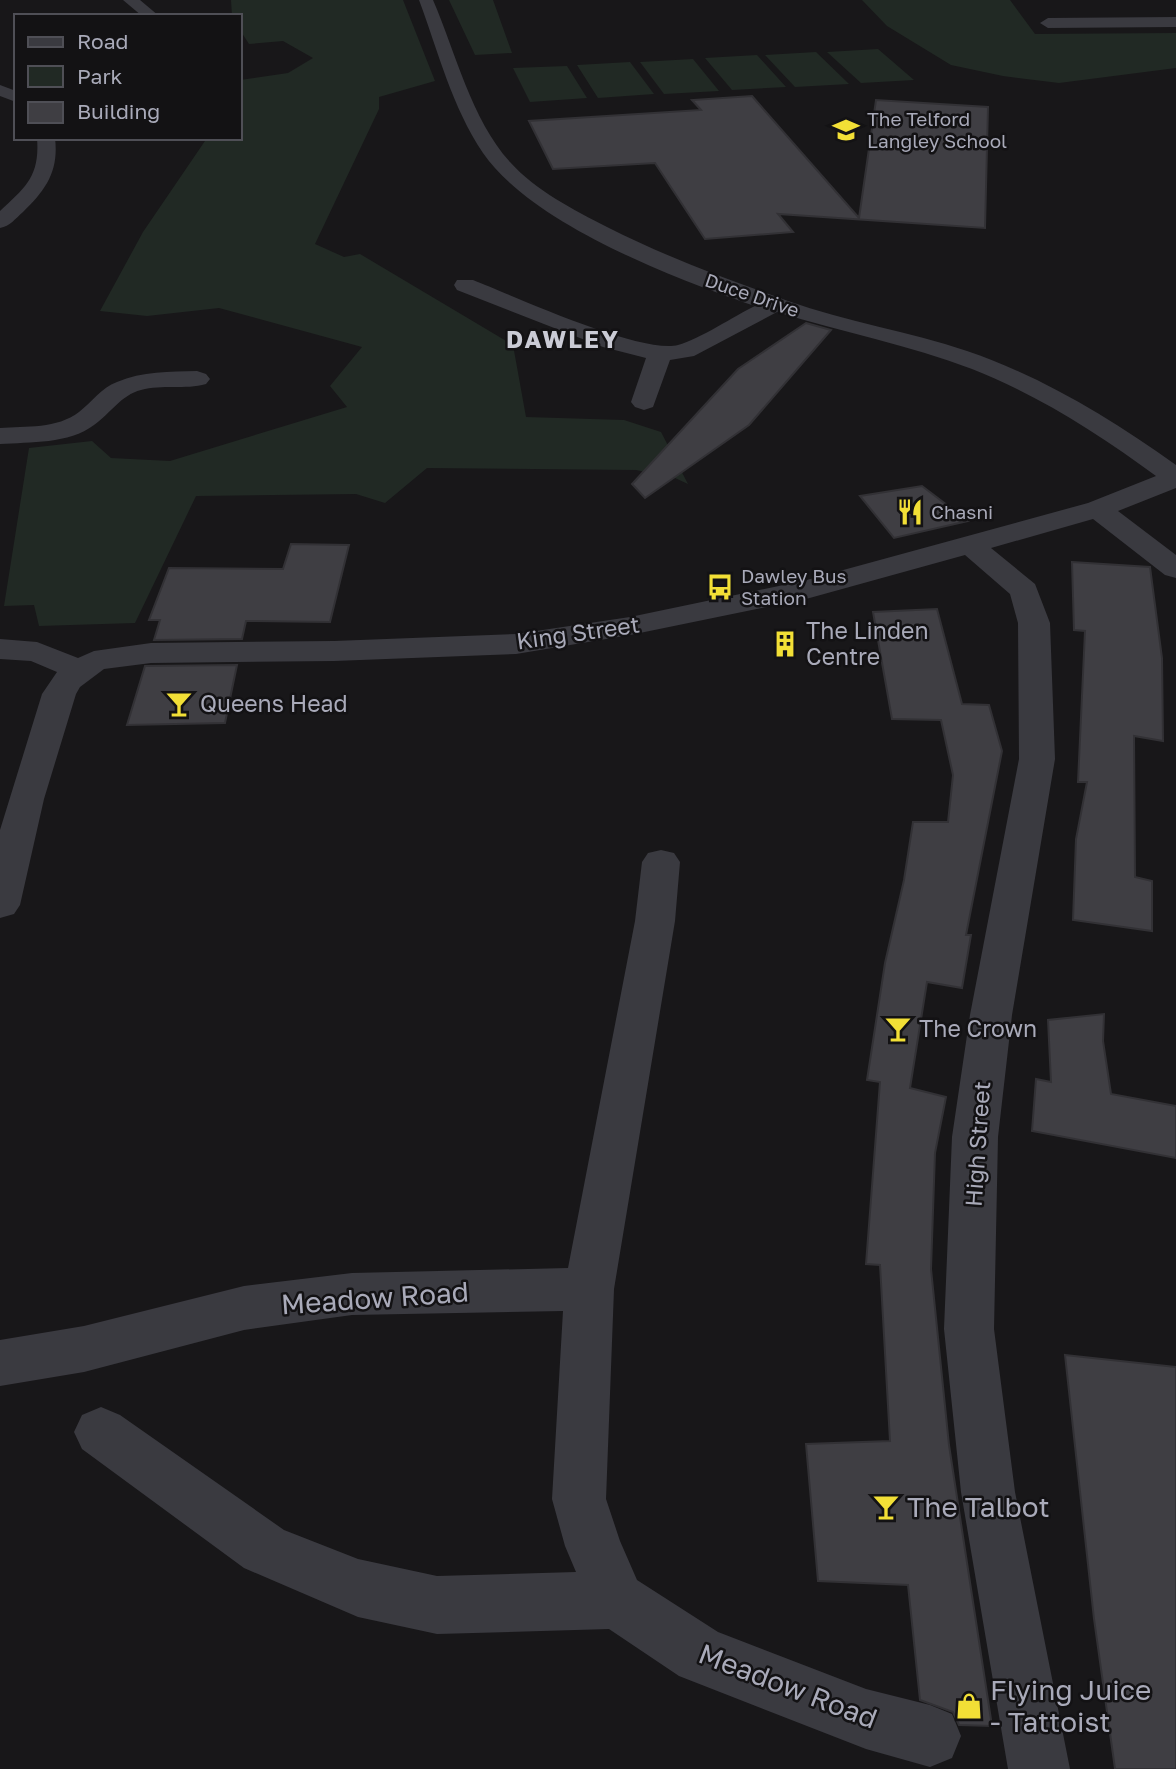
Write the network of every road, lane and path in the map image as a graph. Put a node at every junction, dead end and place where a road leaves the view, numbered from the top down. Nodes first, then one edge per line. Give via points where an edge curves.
1 (130, 0) edge
2 (426, 0) edge
3 (149, 14) edge
4 (1176, 22) edge
5 (1048, 23) dead end
6 (46, 140) edge
7 (0, 222) edge
8 (465, 285) dead end
9 (535, 287) dead end
10 (502, 300) junction
11 (776, 304) junction
12 (660, 354) junction
13 (206, 377) dead end
14 (643, 402) dead end
15 (0, 436) edge
16 (1176, 478) edge
17 (1098, 509) junction
18 (970, 545) junction
19 (1176, 569) edge
20 (0, 649) edge
21 (69, 682) junction
22 (661, 862) dead end
23 (0, 905) edge
24 (589, 1289) junction
25 (0, 1363) edge
26 (100, 1432) dead end
27 (617, 1600) junction
28 (930, 1735) dead end
29 (1040, 1769) edge

1 - 3 street
2 - 11 street, Duce Drive via 475,122 504,167 564,211 634,250
4 - 5 street
6 - 7 street via 50,158 45,177
8 - 10 street
9 - 10 street
10 - 12 street via 611,342
11 - 12 street via 685,352
11 - 16 street, Duce Drive via 981,364 1108,429
12 - 14 street
13 - 15 street via 146,381 114,393 78,424
16 - 17 street, King Street
17 - 18 street, King Street
17 - 19 street
18 - 21 street, King Street via 806,590 547,640 334,651 151,653 94,661
18 - 29 street, High Street via 1024,590 1034,623 1037,759 991,1015 975,1137 969,1329 988,1492
20 - 21 street via 37,652
21 - 23 street via 26,799
22 - 24 street via 655,921
24 - 25 street, Meadow Road via 352,1294 244,1308 84,1349
24 - 27 street via 579,1499
26 - 27 street via 264,1549 358,1588 438,1605
27 - 28 street, Meadow Road via 700,1655 866,1719

